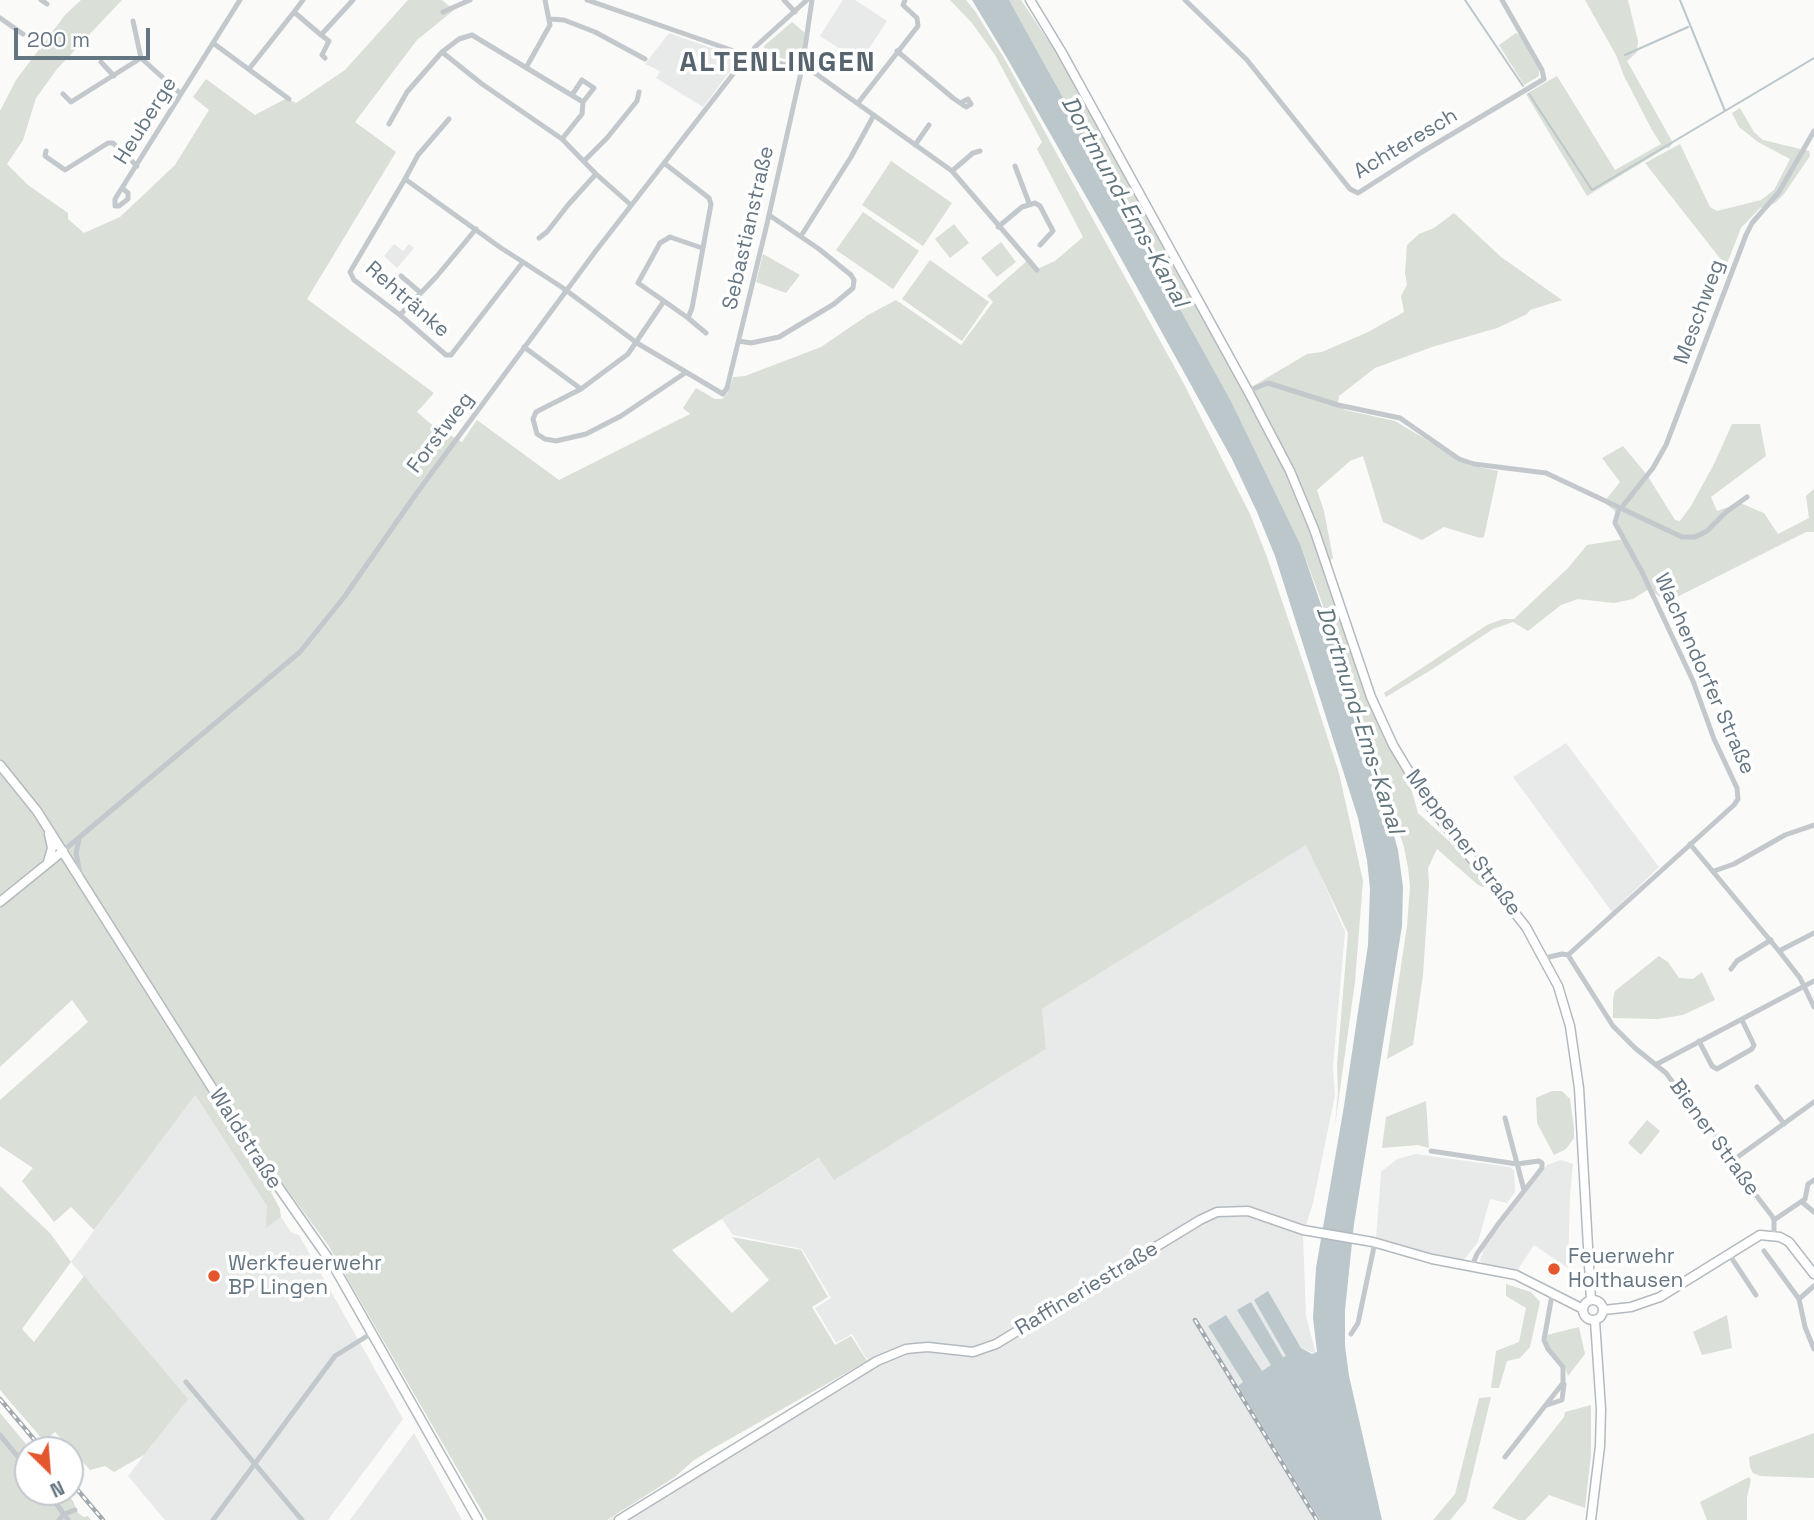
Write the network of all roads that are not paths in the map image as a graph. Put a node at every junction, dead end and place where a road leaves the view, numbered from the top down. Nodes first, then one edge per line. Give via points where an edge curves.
1 (41, 0) edge
2 (240, 0) edge
3 (303, 0) edge
4 (353, 0) edge
5 (470, 0) edge
6 (545, 0) edge
7 (587, 0) edge
8 (784, 0) edge
9 (810, 0) edge
10 (905, 0) edge
11 (1030, 0) edge
12 (1185, 0) edge
13 (1502, 0) edge
14 (47, 4) dead end
15 (294, 12) junction
16 (443, 12) dead end
17 (795, 12) junction
18 (0, 18) edge
19 (550, 19) junction
20 (133, 21) dead end
21 (23, 34) dead end
22 (321, 34) junction
23 (213, 43) junction
24 (897, 51) junction
25 (442, 52) junction
26 (141, 58) junction
27 (325, 58) dead end
28 (645, 59) dead end
29 (748, 60) junction
30 (101, 62) dead end
31 (527, 66) junction
32 (802, 68) junction
33 (248, 69) junction
34 (114, 76) junction
35 (639, 92) dead end
36 (63, 94) dead end
37 (181, 94) junction
38 (572, 95) junction
39 (289, 99) dead end
40 (583, 102) junction
41 (858, 103) junction
42 (960, 103) dead end
43 (874, 115) junction
44 (449, 119) dead end
45 (390, 124) dead end
46 (929, 125) dead end
47 (1814, 131) edge
48 (562, 139) junction
49 (915, 145) junction
50 (46, 151) dead end
51 (980, 151) dead end
52 (584, 161) junction
53 (664, 163) junction
54 (137, 166) junction
55 (1015, 166) dead end
56 (952, 171) junction
57 (596, 174) junction
58 (405, 179) junction
59 (122, 188) dead end
60 (1029, 203) junction
61 (631, 205) junction
62 (769, 215) junction
63 (998, 227) junction
64 (476, 229) junction
65 (801, 236) junction
66 (539, 238) dead end
67 (1040, 245) dead end
68 (702, 248) junction
69 (523, 262) junction
70 (1037, 270) dead end
71 (401, 276) dead end
72 (567, 291) junction
73 (421, 293) junction
74 (664, 302) junction
75 (400, 315) junction
76 (688, 318) junction
77 (706, 333) dead end
78 (739, 341) junction
79 (637, 343) junction
80 (524, 347) junction
81 (685, 373) junction
82 (580, 389) junction
83 (1248, 391) junction
84 (1747, 497) dead end
85 (1621, 507) junction
86 (0, 765) edge
87 (45, 824) junction
88 (1814, 825) edge
89 (81, 837) junction
90 (1690, 844) junction
91 (63, 852) junction
92 (46, 864) junction
93 (1714, 871) junction
94 (83, 884) junction
95 (0, 902) edge
96 (1814, 933) edge
97 (1771, 940) junction
98 (1780, 951) junction
99 (1568, 956) junction
100 (1545, 958) junction
101 (1731, 969) dead end
102 (1814, 981) edge
103 (1805, 986) junction
104 (1814, 1007) edge
105 (1742, 1020) junction
106 (1699, 1041) junction
107 (1657, 1064) junction
108 (1757, 1087) dead end
109 (1814, 1102) edge
110 (1505, 1118) dead end
111 (1784, 1125) junction
112 (1431, 1151) dead end
113 (1732, 1161) junction
114 (1517, 1164) junction
115 (1814, 1180) edge
116 (1524, 1190) junction
117 (1801, 1202) junction
118 (1814, 1212) edge
119 (1774, 1220) junction
120 (1774, 1236) junction
121 (1375, 1242) junction
122 (1764, 1251) dead end
123 (1730, 1254) junction
124 (1471, 1268) junction
125 (1814, 1274) edge
126 (1814, 1286) edge
127 (1552, 1295) junction
128 (1756, 1295) dead end
129 (1799, 1299) junction
130 (1591, 1300) junction
131 (1583, 1309) junction
132 (1604, 1310) junction
133 (1595, 1321) junction
134 (372, 1333) junction
135 (1351, 1334) dead end
136 (1814, 1349) edge
137 (186, 1382) dead end
138 (0, 1435) edge
139 (14, 1452) edge
140 (1505, 1457) dead end
141 (254, 1464) junction
142 (75, 1510) dead end
143 (66, 1517) edge
144 (59, 1520) edge
145 (213, 1520) edge
146 (302, 1520) edge
147 (478, 1520) edge
148 (619, 1520) edge
149 (1591, 1520) edge

1 - 14 street
2 - 23 street, Heuberge
3 - 15 street
4 - 22 street
5 - 16 street
6 - 19 street
7 - 29 street via 734,51
8 - 17 street
9 - 17 street, Forstweg
9 - 32 street, Forstweg
10 - 24 street via 905,8 919,22
11 - 83 street, Meppener Straße
12 - 13 street, Achteresch via 1247,60 1350,189 1358,193 1544,79
15 - 22 street
15 - 33 street
17 - 29 street, Forstweg via 755,47
18 - 21 street
19 - 28 street via 595,32
19 - 31 street
20 - 26 street
22 - 27 street via 329,41 321,55
23 - 33 street
23 - 37 street, Heuberge
24 - 41 street
24 - 42 street
25 - 31 street via 472,35
25 - 45 street via 407,92
25 - 48 street
26 - 34 street
26 - 37 street
29 - 32 street
29 - 53 street, Forstweg
30 - 34 street
31 - 38 street
32 - 41 street
32 - 62 street, Sebastianstraße
33 - 39 street
34 - 36 street via 71,102
35 - 52 street via 637,101
37 - 54 street, Heuberge
38 - 40 street
38 - 40 street via 582,80 594,88
40 - 48 street via 582,114
41 - 43 street
43 - 49 street
43 - 65 street
44 - 58 street via 418,155
46 - 49 street
47 - 85 street, Meschweg via 1779,192 1746,234 1666,445
48 - 52 street
49 - 56 street
50 - 54 street via 45,156 65,170 113,143
51 - 56 street
52 - 57 street
53 - 61 street, Forstweg
53 - 68 street via 709,198
54 - 59 street, Heuberge
55 - 60 street
56 - 63 street
57 - 61 street
57 - 66 street
58 - 64 street
58 - 75 street, Rehtränke via 350,272
60 - 63 street
60 - 67 street via 1040,206 1053,231
61 - 72 street, Forstweg
62 - 65 street
62 - 78 street, Sebastianstraße
63 - 70 street
64 - 69 street
64 - 73 street
65 - 78 street via 851,275 853,288 779,337
68 - 74 street via 670,237 660,243 638,283
68 - 76 street
69 - 72 street
69 - 75 street, Rehtränke via 450,355
71 - 73 street
72 - 79 street
72 - 80 street, Forstweg
73 - 75 street
74 - 76 street
74 - 79 street
76 - 77 street
78 - 81 street, Sebastianstraße via 723,394
79 - 81 street
79 - 82 street via 608,371
80 - 82 street
80 - 89 street, Forstweg via 300,652
81 - 82 street via 586,434 556,441 537,434 536,412
83 - 85 street via 1268,383 1400,418 1460,459 1546,473
83 - 100 street, Meppener Straße via 1299,494 1371,697 1393,745 1429,805 1515,910
84 - 85 street via 1695,537 1682,537
85 - 90 street, Wachendorfer Straße via 1617,529 1693,681 1738,793 1734,804
86 - 87 street, Waldstraße
87 - 91 street, Waldstraße
87 - 92 street via 52,848
88 - 93 street
89 - 91 street, Forstweg
89 - 94 street via 76,858
90 - 93 street
90 - 99 street, Wachendorfer Straße
91 - 92 street
91 - 94 street, Waldstraße
92 - 95 street
93 - 97 street
94 - 134 street, Waldstraße via 240,1132 333,1265
96 - 98 street
97 - 98 street
97 - 101 street
98 - 103 street
99 - 100 street
99 - 107 street, Biener Straße via 1614,1026
100 - 130 street, Meppener Straße via 1574,1047
102 - 103 street
103 - 104 street
103 - 105 street
105 - 106 street
105 - 106 street via 1752,1049 1717,1069
106 - 107 street
107 - 113 street, Biener Straße
108 - 111 street
109 - 111 street
110 - 114 street
111 - 113 street
112 - 114 street
113 - 119 street, Biener Straße
114 - 116 street
114 - 116 street via 1542,1163
115 - 117 street
116 - 124 street
117 - 118 street
117 - 119 street
119 - 120 street
120 - 123 street via 1758,1236
120 - 125 street via 1790,1242
121 - 124 street, Raffineriestraße
121 - 135 street via 1358,1323
121 - 148 street, Raffineriestraße via 1314,1232 1248,1211 1207,1216 996,1344 973,1352 928,1346 906,1349 877,1362
122 - 129 street
123 - 128 street
123 - 132 street via 1645,1304
124 - 127 street, Raffineriestraße via 1516,1276
126 - 129 street
127 - 131 street, Raffineriestraße
127 - 140 street via 1544,1340 1563,1367 1562,1400 1547,1405
129 - 136 street
130 - 131 street
130 - 132 street via 1599,1301
131 - 133 street via 1587,1319
132 - 133 street
133 - 149 street via 1601,1409
134 - 141 street via 335,1356
134 - 147 street, Waldstraße
137 - 141 street
138 - 139 street
141 - 145 street
141 - 146 street
142 - 143 street
143 - 144 street

